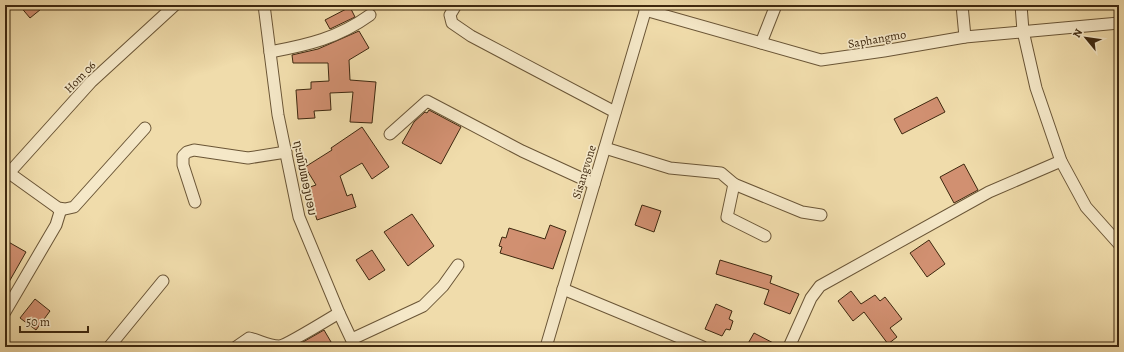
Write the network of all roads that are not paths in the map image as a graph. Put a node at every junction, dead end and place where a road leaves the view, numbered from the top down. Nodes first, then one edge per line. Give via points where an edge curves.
1 (175, 5) edge
2 (456, 5) edge
3 (776, 5) edge
4 (962, 5) edge
5 (1021, 5) edge
6 (262, 8) edge
7 (646, 8) edge
8 (370, 15) dead end
9 (1119, 23) edge
10 (1023, 31) junction
11 (965, 37) junction
12 (761, 43) junction
13 (270, 52) junction
14 (616, 112) junction
15 (145, 128) dead end
16 (390, 134) dead end
17 (606, 148) junction
18 (286, 152) junction
19 (1060, 161) junction
20 (7, 171) edge
21 (594, 184) junction
22 (734, 184) junction
23 (195, 202) dead end
24 (58, 208) junction
25 (821, 215) dead end
26 (765, 236) dead end
27 (1119, 244) edge
28 (458, 265) dead end
29 (163, 281) dead end
30 (563, 289) junction
31 (5, 312) edge
32 (339, 313) junction
33 (353, 343) edge
34 (109, 347) edge
35 (236, 347) edge
36 (546, 347) edge
37 (702, 347) edge
38 (789, 347) edge

1 - 20 street, Hom 06 via 91,82
2 - 14 street via 450,15 452,23 471,36
3 - 12 street
4 - 11 street
5 - 10 street
6 - 13 street, ຖະໜົນໜອງບອນ
7 - 12 street, Saphangmo
7 - 14 street, Sisangvone
8 - 13 street via 338,34 309,45
9 - 10 street, Saphangmo
10 - 11 street, Saphangmo
10 - 19 street via 1036,88
11 - 12 street, Saphangmo via 821,60
13 - 18 street, ຖະໜົນໜອງບອນ via 278,115
14 - 17 street, Sisangvone
15 - 24 street via 74,207 65,210
16 - 21 street via 427,101 522,151
17 - 21 street, Sisangvone
17 - 22 street via 670,168 721,173
18 - 23 street via 248,158 194,150 187,152 183,156 183,165
18 - 32 street, ຖະໜົນໜອງບອນ via 299,217
19 - 27 street via 1086,207
19 - 38 street via 989,192 820,286 811,298
20 - 24 street
21 - 30 street, Sisangvone
22 - 25 street via 802,212
22 - 26 street via 727,217
24 - 31 street via 60,212 56,225
28 - 33 street via 443,286 423,306
29 - 34 street
30 - 36 street, Sisangvone
30 - 37 street
32 - 33 street, ຖະໜົນໜອງບອນ
32 - 35 street via 280,346 249,338

